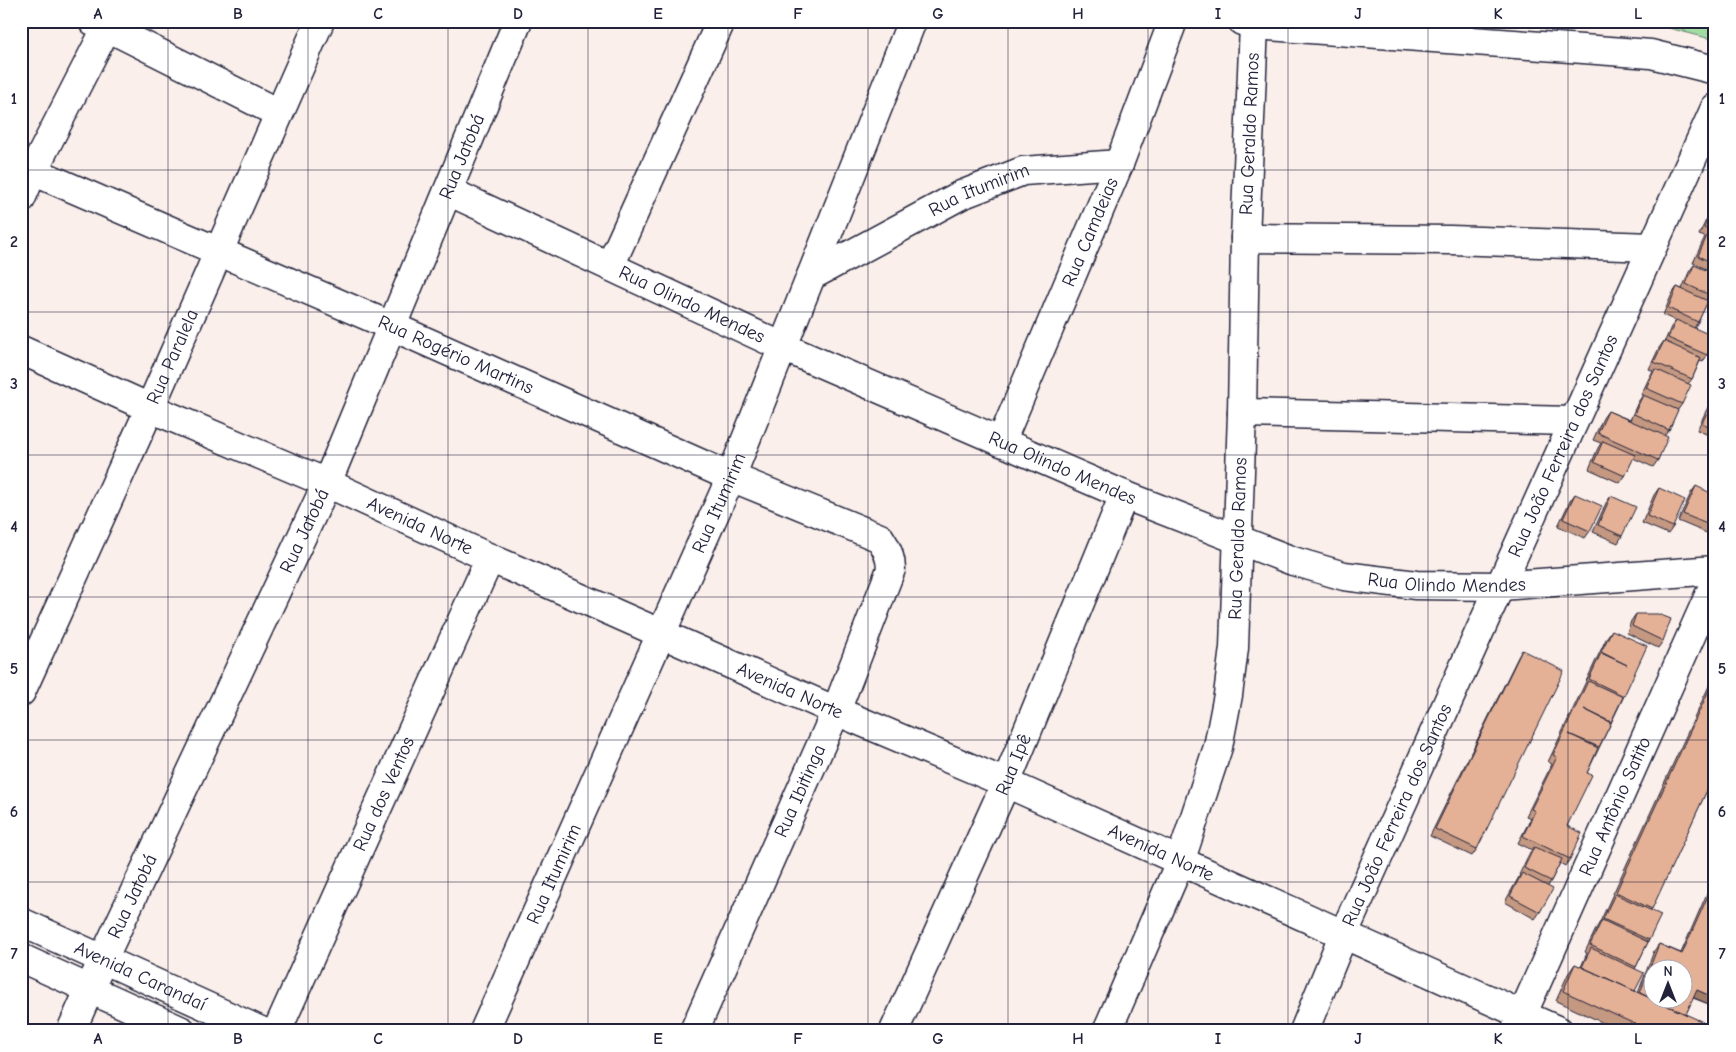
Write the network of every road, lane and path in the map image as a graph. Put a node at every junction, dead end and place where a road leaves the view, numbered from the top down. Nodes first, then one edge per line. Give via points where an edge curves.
1 (320, 21) edge
2 (518, 21) edge
3 (721, 21) edge
4 (912, 21) edge
5 (1173, 21) edge
6 (103, 23) edge
7 (1248, 23) edge
8 (1715, 70) edge
9 (1715, 108) edge
10 (278, 113) junction
11 (1119, 164) junction
12 (27, 168) edge
13 (448, 191) junction
14 (21, 199) edge
15 (1245, 238) junction
16 (1652, 247) junction
17 (218, 251) junction
18 (610, 266) junction
19 (811, 276) junction
20 (392, 326) junction
21 (784, 347) junction
22 (21, 350) edge
23 (150, 408) junction
24 (1242, 413) junction
25 (1574, 421) junction
26 (1001, 442) junction
27 (731, 477) junction
28 (327, 483) junction
29 (1124, 495) junction
30 (1237, 539) junction
31 (887, 548) joint
32 (490, 558) junction
33 (1715, 570) edge
34 (1715, 582) edge
35 (1500, 586) junction
36 (661, 633) junction
37 (21, 692) edge
38 (836, 711) junction
39 (1006, 783) junction
40 (1180, 862) junction
41 (21, 922) edge
42 (1344, 933) junction
43 (21, 958) edge
44 (103, 959) junction
45 (89, 988) junction
46 (1518, 1023) edge
47 (71, 1031) edge
48 (182, 1031) edge
49 (261, 1031) edge
50 (277, 1031) edge
51 (484, 1031) edge
52 (694, 1031) edge
53 (894, 1031) edge
54 (1107, 1031) edge
55 (1304, 1031) edge
56 (1559, 1031) edge

1 - 10 street, Rua Paralela
2 - 13 street, Rua Jatobá
3 - 18 street
4 - 19 street
5 - 11 street, Rua Camdeias
6 - 10 street
6 - 12 street
7 - 8 street via 1650,54
7 - 15 street, Rua Geraldo Ramos
9 - 16 street, Rua João Ferreira dos Santos
10 - 17 street, Rua Paralela
11 - 19 street, Rua Itumirim via 1023,171 961,195
11 - 26 street, Rua Camdeias
12 - 14 street
12 - 17 street, Rua Rogério Martins
13 - 18 street, Rua Olindo Mendes
13 - 20 street, Rua Jatobá
15 - 16 street via 1451,240
15 - 24 street, Rua Geraldo Ramos
16 - 25 street, Rua João Ferreira dos Santos
17 - 20 street, Rua Rogério Martins
17 - 23 street, Rua Paralela
18 - 21 street, Rua Olindo Mendes
19 - 21 street, Rua Itumirim
20 - 27 street, Rua Rogério Martins
20 - 28 street, Rua Jatobá
21 - 26 street, Rua Olindo Mendes
21 - 27 street, Rua Itumirim
22 - 23 street, Avenida Norte
23 - 28 street, Avenida Norte
23 - 37 street, Rua Paralela
24 - 25 street
24 - 30 street, Rua Geraldo Ramos
25 - 35 street, Rua João Ferreira dos Santos
26 - 29 street, Rua Olindo Mendes
27 - 31 street, Rua Rogério Martins via 880,538
27 - 36 street, Rua Itumirim
28 - 32 street, Avenida Norte
28 - 44 street, Rua Jatobá
29 - 30 street, Rua Olindo Mendes
29 - 39 street, Rua Ipê
30 - 35 street, Rua Olindo Mendes via 1344,576 1416,585
30 - 40 street, Rua Geraldo Ramos via 1234,648 1228,695 1218,747
31 - 38 street, Rua Ibitinga via 891,569
32 - 36 street, Avenida Norte
32 - 50 street, Rua dos Ventos
33 - 35 street, Rua Olindo Mendes
34 - 46 street, Rua Antônio Satito
35 - 42 street, Rua João Ferreira dos Santos
36 - 38 street, Avenida Norte
36 - 51 street, Rua Itumirim
38 - 39 street, Avenida Norte
38 - 52 street, Rua Ibitinga
39 - 40 street, Avenida Norte
39 - 53 street, Rua Ipê
40 - 42 street, Avenida Norte
40 - 54 street, Rua Geraldo Ramos
41 - 44 street, Avenida Carandaí
42 - 46 street, Avenida Norte
42 - 55 street, Rua João Ferreira dos Santos
43 - 45 street, Avenida Carandaí
44 - 45 street, Rua Jatobá
44 - 49 street, Avenida Carandaí
45 - 47 street, Rua Jatobá
45 - 48 street, Avenida Carandaí
46 - 56 street, Avenida Norte

